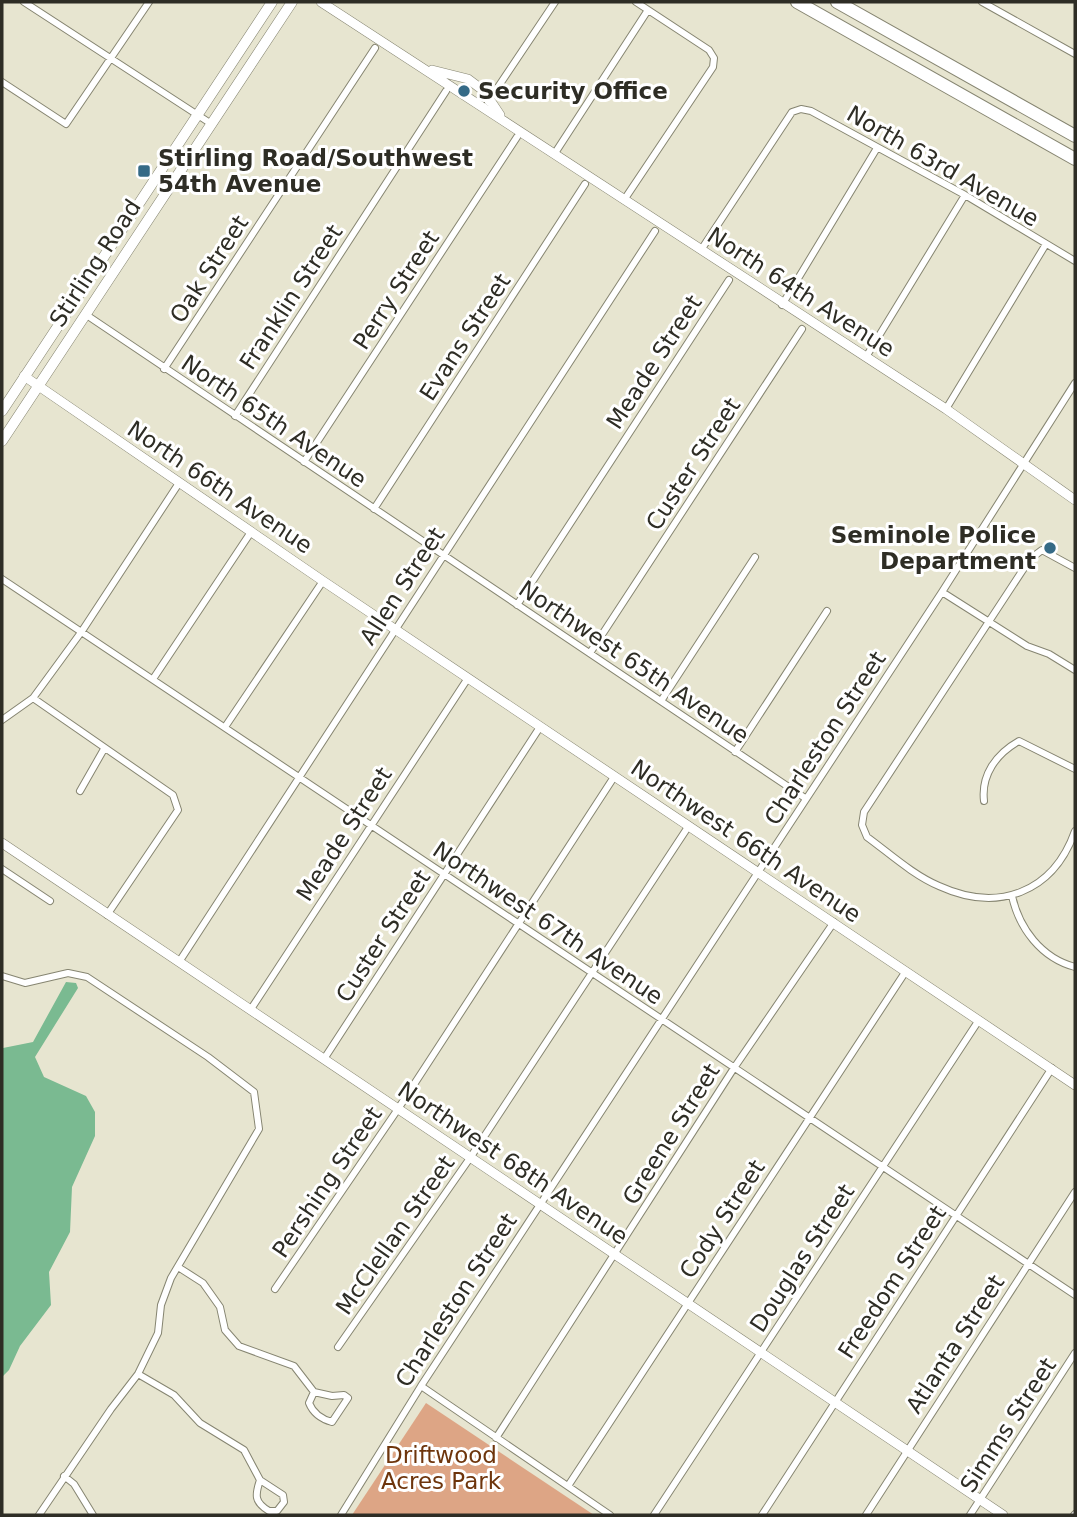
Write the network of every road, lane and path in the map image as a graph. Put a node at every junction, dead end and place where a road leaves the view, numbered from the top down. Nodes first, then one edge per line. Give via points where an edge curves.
1 (24, 2) edge
2 (149, 2) edge
3 (272, 2) edge
4 (292, 2) edge
5 (323, 2) edge
6 (555, 2) edge
7 (636, 2) edge
8 (797, 2) edge
9 (837, 2) edge
10 (982, 2) edge
11 (648, 10) junction
12 (375, 48) dead end
13 (1075, 54) edge
14 (109, 59) junction
15 (415, 62) junction
16 (2, 82) edge
17 (446, 91) dead end
18 (486, 105) junction
19 (195, 114) junction
20 (209, 123) junction
21 (517, 136) dead end
22 (1075, 136) edge
23 (877, 148) junction
24 (555, 153) junction
25 (1075, 159) edge
26 (585, 184) dead end
27 (965, 195) junction
28 (624, 200) junction
29 (655, 231) dead end
30 (1045, 244) junction
31 (701, 250) junction
32 (1075, 261) edge
33 (729, 280) dead end
34 (782, 305) junction
35 (85, 314) junction
36 (802, 330) dead end
37 (866, 357) junction
38 (164, 369) junction
39 (24, 376) junction
40 (1075, 383) edge
41 (38, 386) junction
42 (946, 409) junction
43 (2, 411) edge
44 (235, 416) junction
45 (2, 442) edge
46 (304, 462) junction
47 (1025, 465) junction
48 (179, 483) junction
49 (1075, 500) edge
50 (374, 509) junction
51 (251, 531) junction
52 (443, 555) junction
53 (755, 557) dead end
54 (1075, 568) edge
55 (2, 579) edge
56 (323, 581) junction
57 (942, 592) junction
58 (517, 605) junction
59 (827, 611) dead end
60 (988, 621) junction
61 (395, 629) junction
62 (82, 631) junction
63 (590, 653) junction
64 (1075, 670) edge
65 (468, 678) junction
66 (153, 679) junction
67 (33, 698) junction
68 (661, 701) junction
69 (2, 720) edge
70 (225, 727) junction
71 (540, 727) junction
72 (104, 749) junction
73 (735, 752) junction
74 (1075, 769) edge
75 (298, 776) junction
76 (614, 776) junction
77 (80, 791) dead end
78 (805, 798) junction
79 (984, 801) dead end
80 (371, 825) junction
81 (688, 827) junction
82 (1075, 831) edge
83 (2, 843) edge
84 (2, 869) edge
85 (759, 873) junction
86 (444, 874) junction
87 (1012, 896) junction
88 (50, 901) dead end
89 (107, 915) junction
90 (834, 922) junction
91 (518, 924) junction
92 (179, 962) junction
93 (1075, 967) edge
94 (905, 971) junction
95 (590, 972) junction
96 (2, 976) edge
97 (251, 1009) junction
98 (661, 1019) junction
99 (979, 1020) junction
100 (324, 1059) junction
101 (734, 1068) junction
102 (1052, 1068) junction
103 (1075, 1085) edge
104 (398, 1109) junction
105 (808, 1118) junction
106 (470, 1158) junction
107 (883, 1167) junction
108 (1075, 1192) edge
109 (540, 1204) junction
110 (956, 1215) junction
111 (615, 1255) junction
112 (1027, 1263) junction
113 (178, 1267) junction
114 (275, 1289) dead end
115 (1075, 1295) edge
116 (688, 1304) junction
117 (338, 1347) dead end
118 (761, 1353) junction
119 (1075, 1353) edge
120 (138, 1374) junction
121 (421, 1386) junction
122 (314, 1392) junction
123 (836, 1402) junction
124 (496, 1438) junction
125 (907, 1451) junction
126 (64, 1476) junction
127 (260, 1480) junction
128 (568, 1486) junction
129 (981, 1500) junction
130 (39, 1515) edge
131 (93, 1515) edge
132 (341, 1515) edge
133 (610, 1515) edge
134 (654, 1515) edge
135 (762, 1515) edge
136 (866, 1515) edge
137 (970, 1515) edge
138 (1003, 1515) edge

1 - 14 street
2 - 14 street
3 - 19 main road, Stirling Road
4 - 20 main road, Stirling Road
5 - 15 street, North 64th Avenue
6 - 18 street
7 - 11 street
8 - 25 highway
9 - 22 highway
10 - 13 street
11 - 24 street
11 - 28 street via 709,50 713,67
12 - 38 street, Oak Street
14 - 16 street via 66,124
14 - 19 street
15 - 18 street, North 64th Avenue
15 - 18 street, North 64th Avenue via 468,79 484,91
17 - 44 street, Franklin Street
18 - 24 street, North 64th Avenue
19 - 20 street
19 - 39 main road, Stirling Road
20 - 35 main road, Stirling Road
21 - 46 street, Perry Street
23 - 27 street, North 63rd Avenue
23 - 31 street, North 63rd Avenue via 811,111 792,112
23 - 34 street
24 - 28 street, North 64th Avenue
26 - 50 street, Evans Street
27 - 30 street, North 63rd Avenue
27 - 37 street
28 - 31 street, North 64th Avenue
29 - 52 street, Allen Street
30 - 32 street, North 63rd Avenue
30 - 42 street
31 - 34 street, North 64th Avenue
33 - 58 street, Meade Street
34 - 37 street, North 64th Avenue
35 - 38 street, North 65th Avenue
35 - 41 main road, Stirling Road
36 - 63 street, Custer Street
37 - 42 street, North 64th Avenue
38 - 44 street, North 65th Avenue
39 - 41 street, North 66th Avenue
39 - 43 main road, Stirling Road
40 - 47 street, Charleston Street
41 - 45 main road, Stirling Road
41 - 48 street, North 66th Avenue
42 - 47 street, North 64th Avenue
44 - 46 street, North 65th Avenue
46 - 50 street, North 65th Avenue
47 - 49 street, North 64th Avenue
47 - 57 street, Charleston Street
48 - 51 street, North 66th Avenue
48 - 62 street
50 - 52 street, North 65th Avenue
51 - 56 street, North 66th Avenue
51 - 66 street
52 - 58 street, Northwest 65th Avenue
52 - 61 street, Allen Street
53 - 68 street
54 - 60 street via 1052,552 1036,552
55 - 62 street, Northwest 67th Avenue
56 - 61 street, North 66th Avenue
56 - 70 street
57 - 60 street
57 - 78 street, Charleston Street
58 - 63 street, Northwest 65th Avenue
59 - 73 street
60 - 64 street
60 - 87 street via 864,812 862,825 867,837 936,885 960,894
61 - 65 street, Northwest 66th Avenue
61 - 75 street, Allen Street
62 - 66 street, Northwest 67th Avenue
62 - 67 street
63 - 68 street, Northwest 65th Avenue
65 - 71 street, Northwest 66th Avenue
65 - 80 street, Meade Street
66 - 70 street, Northwest 67th Avenue
67 - 69 street
67 - 72 street
68 - 73 street, Northwest 65th Avenue
70 - 75 street, Northwest 67th Avenue
71 - 76 street, Northwest 66th Avenue
71 - 86 street, Custer Street
72 - 77 street
72 - 89 street via 173,794 178,810
73 - 78 street, Northwest 65th Avenue
74 - 79 street via 1019,741 1005,749 986,775
75 - 80 street, Northwest 67th Avenue
75 - 92 street, Allen Street
76 - 81 street, Northwest 66th Avenue
76 - 91 street, Pershing Street
78 - 85 street, Charleston Street
80 - 86 street, Northwest 67th Avenue
80 - 97 street, Meade Street
81 - 85 street, Northwest 66th Avenue
81 - 95 street, McClellan Street
82 - 87 street via 1057,868 1043,881
83 - 89 street, Northwest 68th Avenue
84 - 88 street
85 - 90 street, Northwest 66th Avenue
85 - 98 street, Charleston Street
86 - 91 street, Northwest 67th Avenue
86 - 100 street, Custer Street
87 - 93 street via 1024,932
89 - 92 street, Northwest 68th Avenue
90 - 94 street, Northwest 66th Avenue
90 - 101 street, Greene Street
91 - 95 street, Northwest 67th Avenue
91 - 104 street, Pershing Street
92 - 97 street, Northwest 68th Avenue
94 - 99 street, Northwest 66th Avenue
94 - 105 street, Cody Street
95 - 98 street, Northwest 67th Avenue
95 - 106 street, McClellan Street
96 - 113 street via 25,983 68,973 87,977 254,1092 259,1129
97 - 100 street, Northwest 68th Avenue
98 - 101 street, Northwest 67th Avenue
98 - 109 street, Charleston Street
99 - 102 street, Northwest 66th Avenue
99 - 107 street, Douglas Street
100 - 104 street, Northwest 68th Avenue
101 - 105 street, Northwest 67th Avenue
101 - 111 street, Greene Street
102 - 103 street, Northwest 66th Avenue
102 - 110 street, Freedom Street
104 - 106 street, Northwest 68th Avenue
104 - 114 street, Pershing Street
105 - 107 street, Northwest 67th Avenue
105 - 116 street, Cody Street
106 - 109 street, Northwest 68th Avenue
106 - 117 street, McClellan Street
107 - 110 street, Northwest 67th Avenue
107 - 118 street, Douglas Street
108 - 112 street, Atlanta Street
109 - 111 street, Northwest 68th Avenue
109 - 121 street, Charleston Street
110 - 112 street, Northwest 67th Avenue
110 - 123 street, Freedom Street
111 - 116 street, Northwest 68th Avenue
111 - 124 street, Greene Street
112 - 115 street, Northwest 67th Avenue
112 - 125 street, Atlanta Street
113 - 120 street via 161,1305 158,1333
113 - 122 street via 203,1283 220,1307 225,1329 239,1346 294,1366
116 - 118 street, Northwest 68th Avenue
116 - 128 street, Cody Street
118 - 123 street, Northwest 68th Avenue
118 - 134 street, Douglas Street
119 - 129 street, Simms Street
120 - 126 street
120 - 127 street via 174,1395 200,1423 244,1450
121 - 124 street
121 - 132 street, Charleston Street
122 - 122 street via 311,1408 321,1419 332,1422 348,1398
123 - 125 street, Northwest 68th Avenue
123 - 135 street, Freedom Street
124 - 128 street
125 - 129 street, Northwest 68th Avenue
125 - 136 street, Atlanta Street
126 - 130 street
126 - 131 street
127 - 127 street via 257,1501 277,1511 283,1495
128 - 133 street
129 - 137 street, Simms Street
129 - 138 street, Northwest 68th Avenue

